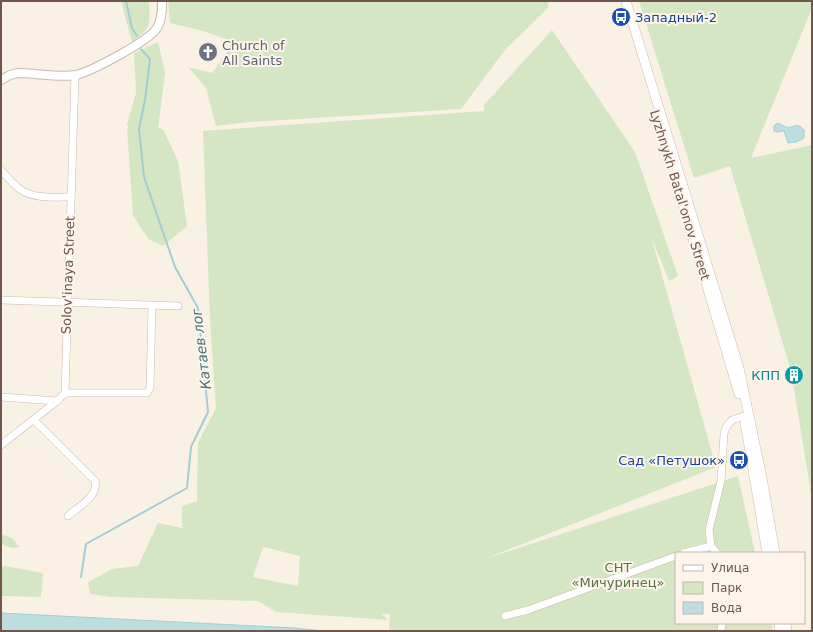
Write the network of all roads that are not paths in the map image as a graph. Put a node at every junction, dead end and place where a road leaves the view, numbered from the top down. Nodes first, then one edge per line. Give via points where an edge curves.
1 (162, 1) edge
2 (620, 1) edge
3 (626, 1) edge
4 (75, 75) junction
5 (1, 80) edge
6 (1, 170) edge
7 (71, 197) junction
8 (1, 300) edge
9 (67, 303) junction
10 (152, 306) junction
11 (178, 306) dead end
12 (741, 389) junction
13 (65, 393) junction
14 (1, 397) edge
15 (57, 401) junction
16 (744, 416) junction
17 (34, 420) junction
18 (1, 445) edge
19 (68, 516) dead end
20 (711, 546) junction
21 (687, 552) edge
22 (715, 552) edge
23 (766, 552) edge
24 (775, 552) edge
25 (675, 556) edge
26 (505, 616) dead end

1 - 4 street via 161,20 154,32 126,51
2 - 12 main road, Lyzhnykh Batal'onov Street
3 - 12 main road, Lyzhnykh Batal'onov Street via 730,336
4 - 5 street via 18,73
4 - 7 street, Solov'inaya Street
6 - 7 street via 27,193
7 - 9 street, Solov'inaya Street
8 - 9 street
9 - 10 street
9 - 13 street, Solov'inaya Street
10 - 11 street
10 - 13 street via 148,393
12 - 16 main road
12 - 24 main road
13 - 15 street
14 - 15 street
15 - 17 street
16 - 20 street via 732,420 724,434 721,481 710,524
16 - 23 main road
17 - 18 street
17 - 19 street via 92,477 96,485 94,493
20 - 21 street
20 - 22 street
25 - 26 street

